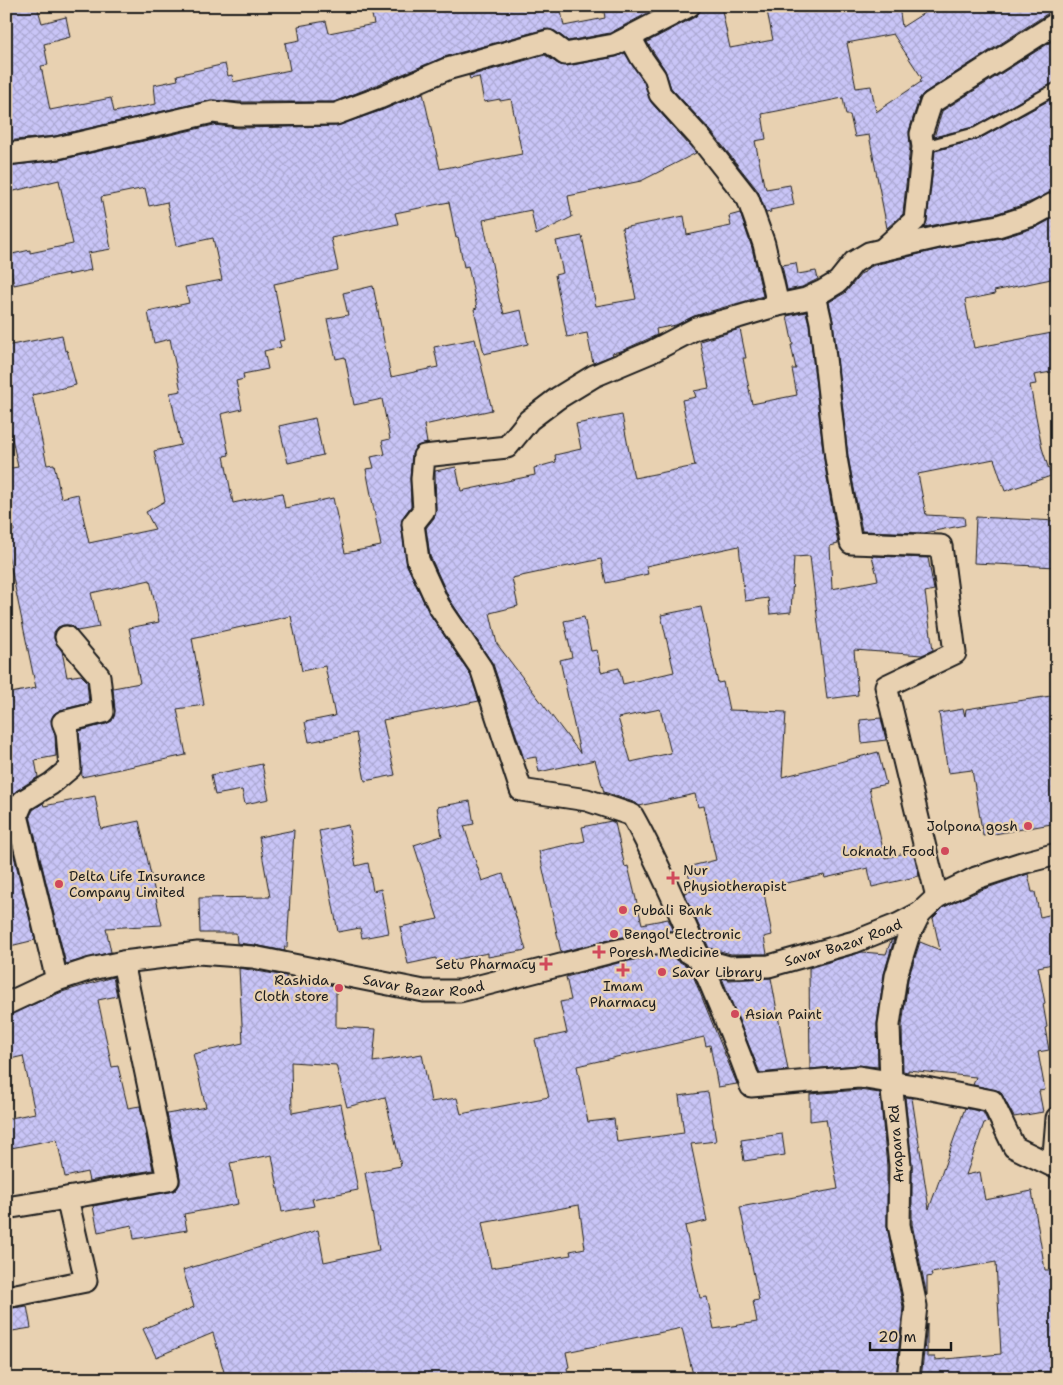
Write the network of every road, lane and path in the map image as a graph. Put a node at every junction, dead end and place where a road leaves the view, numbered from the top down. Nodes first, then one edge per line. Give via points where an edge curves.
1 (689, 6) edge
2 (1057, 22) edge
3 (630, 37) junction
4 (1057, 88) edge
5 (923, 147) junction
6 (6, 154) edge
7 (1057, 202) edge
8 (882, 250) junction
9 (815, 295) junction
10 (778, 305) junction
11 (66, 638) dead end
12 (1057, 854) edge
13 (937, 897) junction
14 (920, 913) junction
15 (700, 959) junction
16 (123, 962) junction
17 (57, 980) junction
18 (6, 1004) edge
19 (891, 1082) junction
20 (1057, 1118) edge
21 (67, 1198) junction
22 (6, 1208) edge
23 (6, 1297) edge
24 (908, 1379) edge

1 - 3 street
2 - 5 street via 931,103 921,134
3 - 6 street via 614,45 565,54 548,41 447,69 336,114 238,115 214,112 57,148
3 - 10 street via 655,77 660,94 701,139 748,199 764,244
4 - 5 lane via 976,134
5 - 8 street via 914,220
7 - 8 street via 1033,215 998,226
8 - 9 street via 854,262 838,282
9 - 10 street
9 - 13 street via 821,322 836,458 851,544 942,546 955,653 886,686
10 - 15 street via 697,328 594,376 529,420 507,446 424,456 424,510 413,524 418,560 439,606 481,668 521,790 587,800 632,815 649,845
11 - 17 street via 99,676 103,712 63,722 70,768 23,801 17,815
12 - 13 street, Savar Bazar Road via 976,878
13 - 14 street, Savar Bazar Road
14 - 15 street, Savar Bazar Road via 854,942 769,966 729,967
14 - 19 street, Arapara Rd via 908,937 896,976 889,1025
15 - 16 street, Savar Bazar Road via 673,943 655,943 460,991 424,991 253,957 198,953
15 - 19 street via 751,1086 859,1077
16 - 17 street, Savar Bazar Road
16 - 21 street via 168,1180
17 - 18 street, Savar Bazar Road
19 - 20 street via 992,1101 1014,1147 1053,1166
19 - 24 street, Arapara Rd via 900,1165 899,1224 916,1306
21 - 22 street
21 - 23 street via 86,1281

